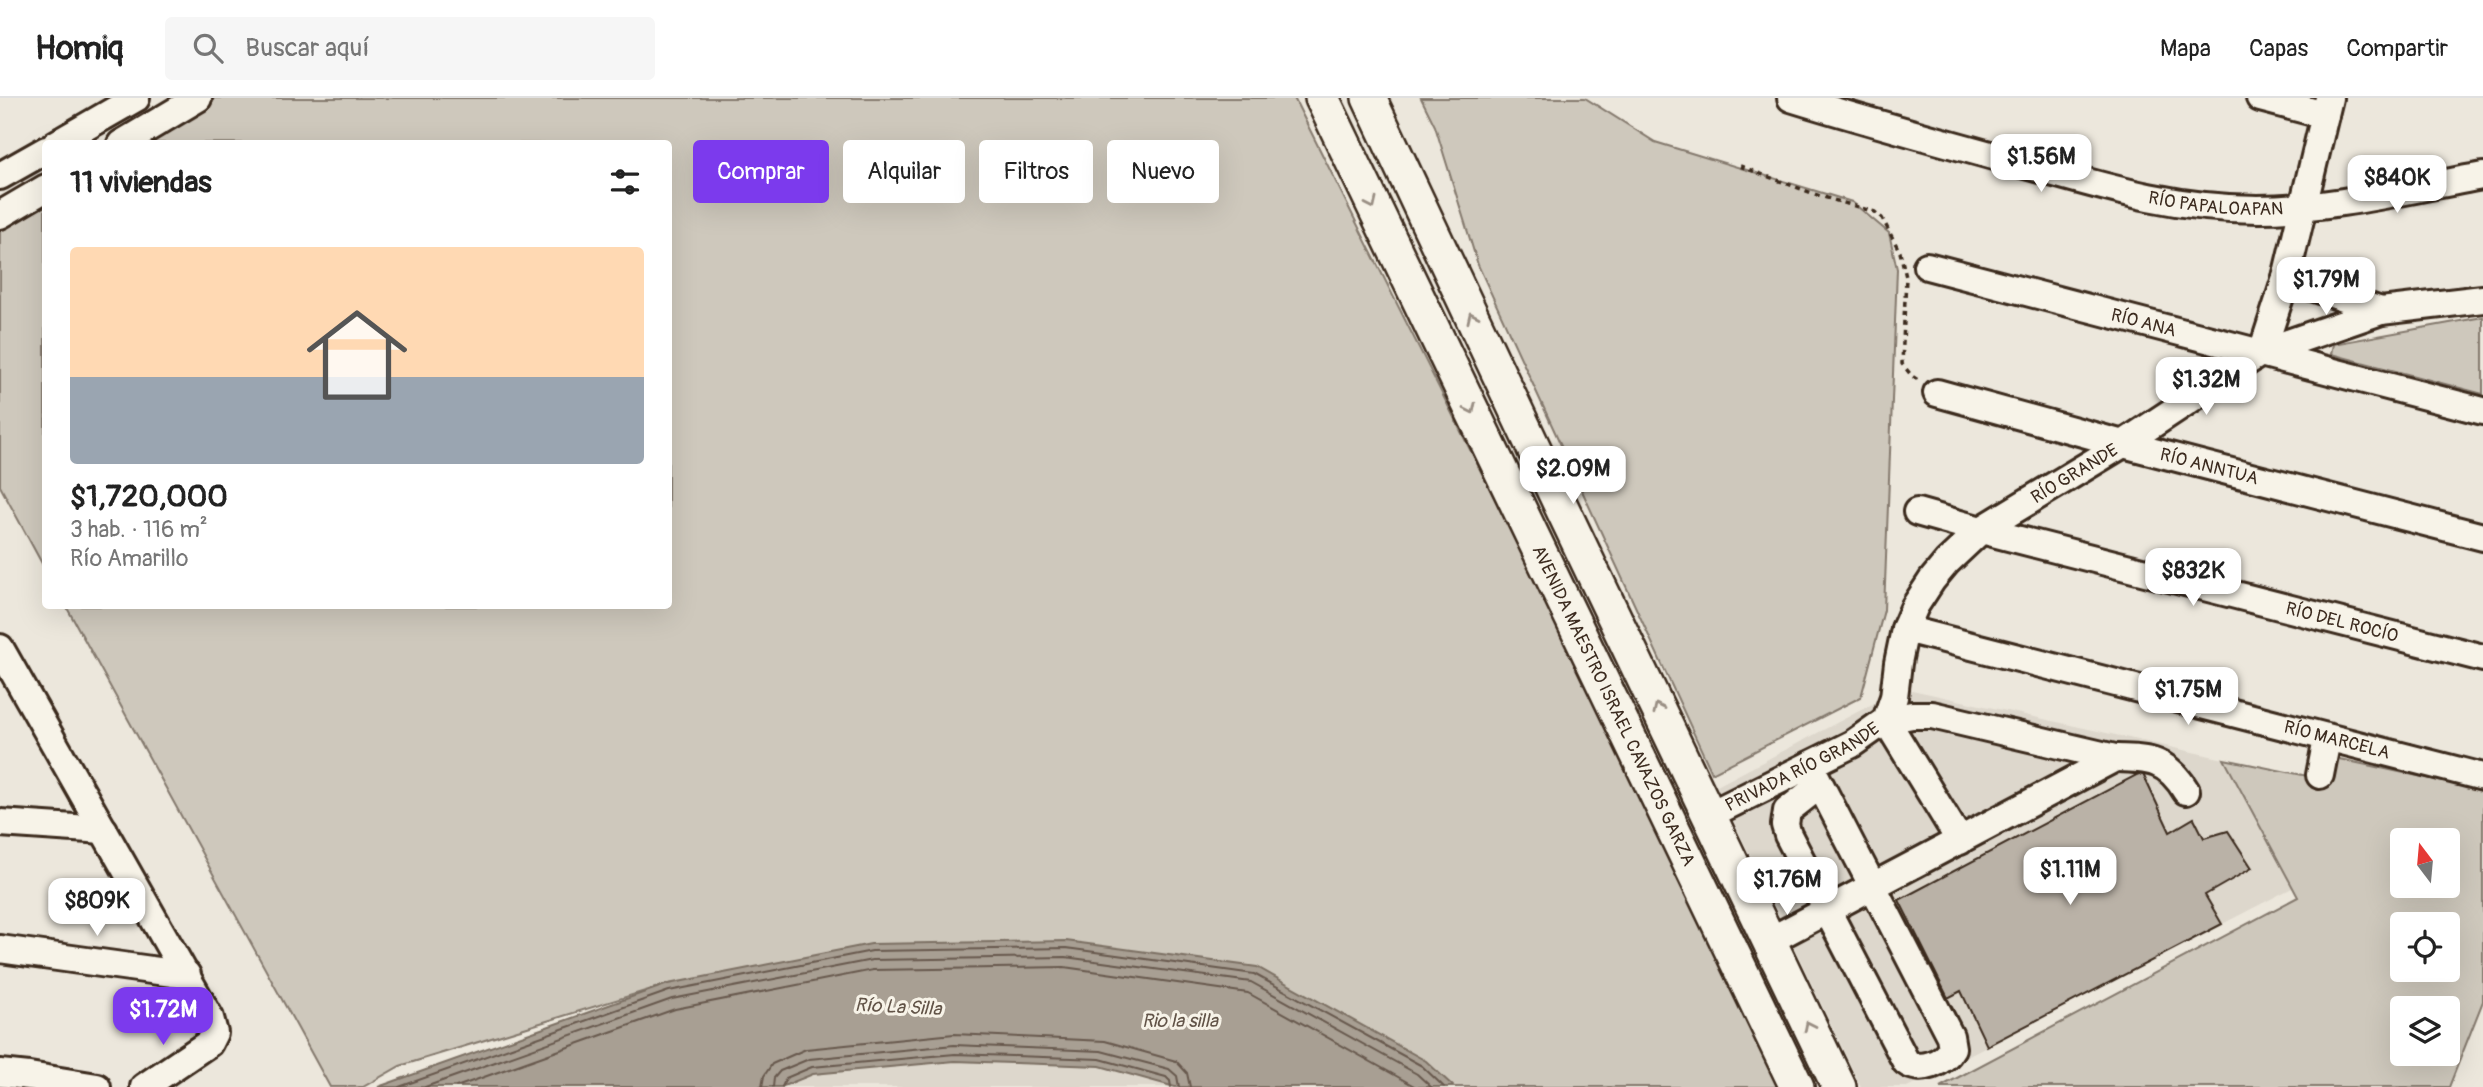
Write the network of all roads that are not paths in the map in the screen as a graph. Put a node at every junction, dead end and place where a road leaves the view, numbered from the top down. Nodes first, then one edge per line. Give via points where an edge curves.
1 (136, 98) edge
2 (198, 98) edge
3 (1322, 98) edge
4 (1369, 98) edge
5 (1382, 98) edge
6 (1791, 98) edge
7 (2260, 98) edge
8 (2327, 106) edge
9 (1848, 107) edge
10 (63, 140) edge
11 (128, 140) edge
12 (1390, 142) junction
13 (42, 152) edge
14 (0, 176) edge
15 (2483, 176) edge
16 (42, 190) edge
17 (2303, 208) junction
18 (0, 215) edge
19 (1927, 266) dead end
20 (2286, 278) junction
21 (2483, 299) edge
22 (2381, 311) junction
23 (2262, 352) junction
24 (1937, 393) road end
25 (2483, 411) edge
26 (2123, 444) junction
27 (1917, 512) dead end
28 (1527, 525) junction
29 (1981, 530) junction
30 (2483, 537) edge
31 (1595, 578) junction
32 (1905, 629) junction
33 (0, 648) edge
34 (2483, 657) edge
35 (13, 693) edge
36 (1886, 720) junction
37 (2327, 739) junction
38 (2115, 758) junction
39 (1815, 775) junction
40 (2320, 775) dead end
41 (2483, 777) edge
42 (2186, 791) dead end
43 (1709, 815) junction
44 (0, 823) edge
45 (104, 830) junction
46 (1960, 841) junction
47 (1872, 887) junction
48 (1826, 911) junction
49 (1769, 941) junction
50 (0, 949) edge
51 (187, 975) junction
52 (0, 1073) edge
53 (97, 1087) edge
54 (144, 1087) edge
55 (1797, 1087) edge
56 (1839, 1087) edge

1 - 10 street
2 - 11 street
3 -> 28 main road, AVENIDA MAESTRO ISRAEL CAVAZOS GARZA
4 - 12 main road, AVENIDA MAESTRO ISRAEL CAVAZOS GARZA
5 - 12 main road
6 - 9 street, RÍO PAPALOAPAN
7 - 8 street
8 - 17 street
9 - 17 street, RÍO PAPALOAPAN via 2163,202 2208,208
31 -> 12 main road, AVENIDA MAESTRO ISRAEL CAVAZOS GARZA
13 - 14 street
15 - 17 street, RÍO PAPALOAPAN
16 - 18 street
17 - 20 street
19 - 23 street, RÍO ANA
20 - 22 street
20 - 23 street
21 - 22 street
22 - 23 street
23 - 25 street, RÍO ANA
23 - 26 street, RÍO GRANDE
24 - 26 street, RÍO ANNTUA
26 - 29 street, RÍO GRANDE
26 - 30 street, RÍO ANNTUA
27 - 29 street, RÍO DEL ROCÍO
28 - 31 main road via 1538,520 1557,528 1580,566
28 - 55 main road, AVENIDA MAESTRO ISRAEL CAVAZOS GARZA
29 - 32 street, RÍO GRANDE via 1932,580
29 - 34 street, RÍO DEL ROCÍO
43 -> 31 main road, AVENIDA MAESTRO ISRAEL CAVAZOS GARZA
32 - 36 street, PRIVADA RÍO GRANDE via 1895,697
32 - 37 street, RÍO MARCELA
33 - 35 street
35 - 45 street
36 - 38 street via 1932,715
36 - 39 street, PRIVADA RÍO GRANDE
36 - 46 street
37 - 40 street
37 - 41 street, RÍO MARCELA
38 - 42 street via 2146,759 2168,767
38 - 46 street
39 - 43 street, PRIVADA RÍO GRANDE
39 - 47 street
39 - 48 street via 1787,811 1785,825
43 - 49 main road, AVENIDA MAESTRO ISRAEL CAVAZOS GARZA
44 - 45 street
45 - 51 street
46 - 47 street
47 - 48 street
47 - 48 street via 1950,1036 1952,1048 1943,1060 1919,1067 1906,1062
48 - 49 street
56 -> 49 main road, AVENIDA MAESTRO ISRAEL CAVAZOS GARZA
50 - 51 street
51 - 54 street via 207,1010 212,1039
52 - 53 street

